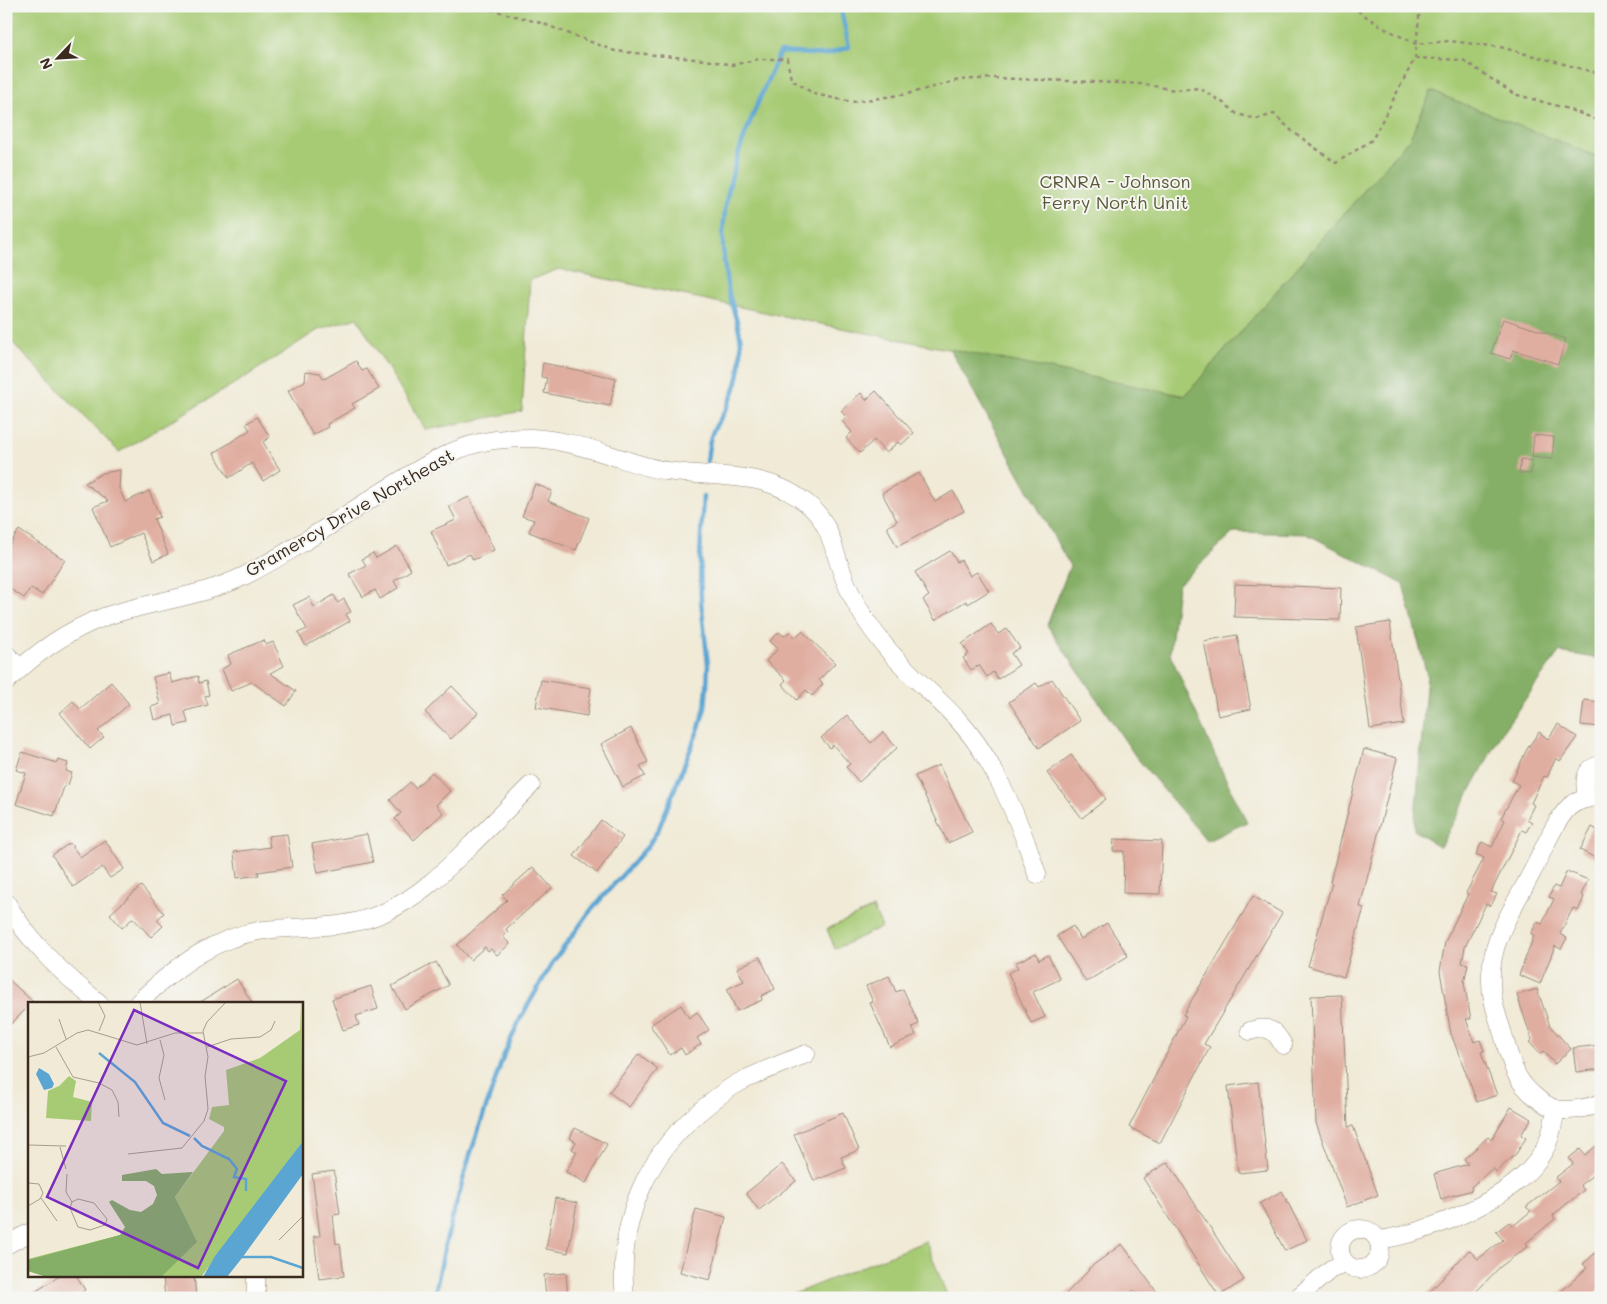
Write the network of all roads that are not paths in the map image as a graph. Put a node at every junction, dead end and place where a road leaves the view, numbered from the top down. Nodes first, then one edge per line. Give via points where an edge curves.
1 (6, 654) edge
2 (20, 668) junction
3 (6, 682) edge
4 (1601, 765) edge
5 (531, 785) dead end
6 (1594, 797) edge
7 (1037, 874) dead end
8 (6, 902) edge
9 (98, 1002) edge
10 (139, 1002) edge
11 (1250, 1031) dead end
12 (1283, 1045) dead end
13 (806, 1054) dead end
14 (1601, 1103) edge
15 (1556, 1109) junction
16 (28, 1234) edge
17 (1378, 1240) junction
18 (6, 1245) edge
19 (1345, 1264) junction
20 (256, 1276) edge
21 (256, 1298) edge
22 (625, 1298) edge
23 (1297, 1298) edge

1 - 2 street
2 - 3 street, Gramercy Drive Northeast
2 - 7 street, Gramercy Drive Northeast via 50,644 86,624 229,583 276,558 438,458 479,443 533,438 553,440 669,472 752,478 772,483 793,494 813,508 824,523 833,540 842,574 872,629 886,648 961,723 984,754 1014,815
4 - 6 street via 1591,768 1585,776 1584,785
5 - 10 street via 441,875 396,907 343,925 275,928 236,936 204,949
6 - 15 street via 1579,800 1568,808 1554,829 1502,931 1492,962 1493,1004 1519,1078 1541,1101
8 - 9 street via 28,936 70,980
11 - 12 street via 1271,1030
13 - 22 street via 739,1083 683,1125 669,1142 645,1178 629,1223 623,1267
14 - 15 street via 1581,1109
15 - 17 street via 1543,1153 1513,1184 1478,1208 1392,1239
16 - 18 street
17 - 19 street via 1380,1254 1372,1266 1360,1270
17 - 19 street via 1362,1229 1349,1232 1340,1248
19 - 23 street via 1331,1269
20 - 21 street

